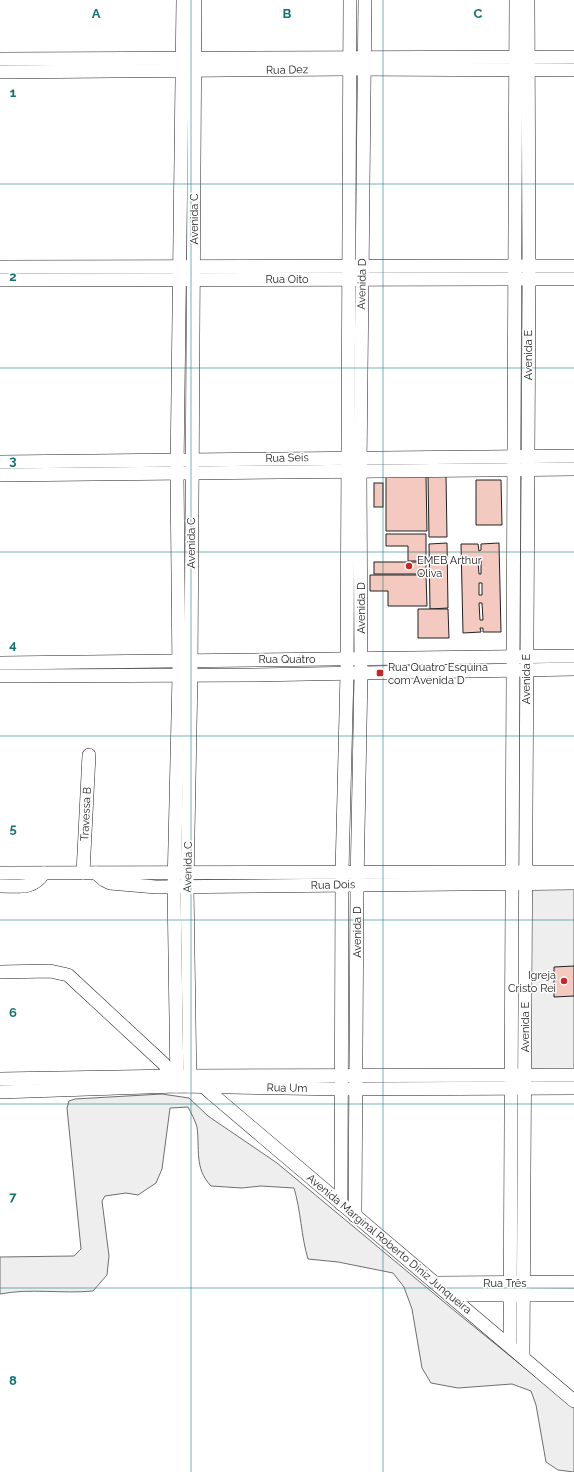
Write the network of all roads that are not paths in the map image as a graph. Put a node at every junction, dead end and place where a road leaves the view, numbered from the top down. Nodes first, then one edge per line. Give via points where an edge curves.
1 (183, 0) edge
2 (195, 0) edge
3 (350, 0) edge
4 (365, 0) edge
5 (516, 0) edge
6 (528, 0) edge
7 (522, 57) junction
8 (574, 57) edge
9 (0, 59) edge
10 (349, 63) junction
11 (364, 63) junction
12 (189, 64) junction
13 (522, 70) junction
14 (574, 70) edge
15 (0, 72) edge
16 (574, 266) edge
17 (0, 268) edge
18 (355, 273) junction
19 (515, 273) junction
20 (529, 273) junction
21 (179, 274) junction
22 (193, 274) junction
23 (574, 279) edge
24 (0, 280) edge
25 (574, 456) edge
26 (527, 457) junction
27 (0, 462) edge
28 (347, 464) junction
29 (360, 464) junction
30 (514, 464) junction
31 (177, 466) junction
32 (192, 466) junction
33 (574, 469) edge
34 (527, 470) junction
35 (0, 475) edge
36 (185, 598) junction
37 (520, 656) junction
38 (574, 656) edge
39 (347, 658) junction
40 (361, 659) junction
41 (184, 660) junction
42 (0, 663) edge
43 (574, 669) edge
44 (519, 670) junction
45 (347, 673) junction
46 (361, 673) junction
47 (185, 675) junction
48 (0, 676) edge
49 (89, 755) dead end
50 (90, 872) junction
51 (574, 872) edge
52 (0, 873) edge
53 (44, 873) junction
54 (182, 873) junction
55 (512, 878) junction
56 (526, 878) junction
57 (342, 879) junction
58 (357, 879) junction
59 (574, 883) edge
60 (0, 886) edge
61 (181, 886) junction
62 (0, 972) edge
63 (512, 979) junction
64 (525, 979) junction
65 (574, 1075) edge
66 (0, 1079) edge
67 (174, 1081) junction
68 (196, 1081) junction
69 (518, 1082) junction
70 (342, 1083) junction
71 (356, 1083) junction
72 (574, 1088) edge
73 (0, 1092) edge
74 (518, 1136) junction
75 (341, 1204) junction
76 (355, 1216) junction
77 (574, 1282) edge
78 (436, 1283) junction
79 (511, 1289) junction
80 (525, 1289) junction
81 (450, 1295) junction
82 (574, 1295) edge
83 (510, 1346) junction
84 (523, 1357) junction
85 (574, 1401) edge

1 - 12 street, Avenida C
2 - 12 street, Avenida C
3 - 10 street, Avenida D
4 - 11 street, Avenida D
5 - 7 street, Avenida E
6 - 7 street, Avenida E
7 - 8 street, Rua Dez
7 - 11 street, Rua Dez
7 - 13 street, Avenida E
9 - 12 street, Rua Dez
10 - 11 street, Rua Dez
10 - 12 street, Rua Dez
10 - 18 street, Avenida D
11 - 13 street, Rua Dez
11 - 18 street, Avenida D
12 - 15 street, Rua Dez
12 - 21 street, Avenida C
12 - 22 street, Avenida C
13 - 14 street, Rua Dez
13 - 19 street, Avenida E
13 - 20 street, Avenida E
16 - 20 street, Rua Oito
17 - 21 street, Rua Oito
18 - 19 street, Rua Oito
18 - 22 street, Rua Oito
18 - 28 street, Avenida D
18 - 29 street, Avenida D
19 - 20 street, Rua Oito
19 - 30 street, Avenida E
20 - 23 street, Rua Oito
20 - 26 street, Avenida E
21 - 22 street, Rua Oito
21 - 24 street, Rua Oito
21 - 31 street, Avenida C
22 - 32 street, Avenida C
25 - 26 street, Rua Seis
26 - 30 street, Rua Seis
26 - 34 street, Avenida E
27 - 31 street, Rua Seis
28 - 29 street, Rua Seis
28 - 32 street, Rua Seis
28 - 39 street, Avenida D
29 - 30 street, Rua Seis
29 - 40 street, Avenida D
30 - 34 street, Rua Seis
30 - 37 street, Avenida E
31 - 32 street, Rua Seis
31 - 35 street, Rua Seis
31 - 36 street, Avenida C
32 - 36 street, Avenida C
33 - 34 street, Rua Seis
34 - 37 street, Avenida E
36 - 41 street, Avenida C
37 - 38 street, Rua Quatro
37 - 40 street, Rua Quatro
37 - 44 street, Avenida E
39 - 40 street, Rua Quatro
39 - 41 street, Rua Quatro
39 - 45 street, Avenida D
40 - 46 street, Avenida D
41 - 42 street, Rua Quatro
41 - 47 street, Avenida C
43 - 44 street, Rua Quatro
44 - 46 street, Rua Quatro
44 - 55 street, Avenida E
44 - 56 street, Avenida E
45 - 46 street, Rua Quatro
45 - 47 street, Rua Quatro
45 - 57 street, Avenida D
46 - 58 street, Avenida D
47 - 48 street, Rua Quatro
47 - 54 street, Avenida C
49 - 50 street, Travessa B
50 - 53 street, Rua Dois
50 - 54 street, Rua Dois
50 - 61 street, Rua Dois via 119,885
51 - 56 street, Rua Dois
52 - 53 street, Rua Dois
53 - 60 street via 36,883 30,885
54 - 57 street, Rua Dois
54 - 61 street, Avenida C
55 - 56 street, Rua Dois
55 - 58 street, Rua Dois
55 - 63 street, Avenida E
56 - 59 street, Rua Dois
56 - 64 street, Avenida E
57 - 58 street, Rua Dois
57 - 61 street, Rua Dois
57 - 70 street, Avenida D
58 - 71 street, Avenida D
61 - 67 street, Avenida C
61 - 68 street, Avenida C
62 - 67 street via 50,971 68,975 164,1064
63 - 64 street
63 - 69 street, Avenida E
64 - 69 street, Avenida E
65 - 69 street, Rua Um
66 - 67 street, Rua Um
67 - 68 street, Rua Um
67 - 73 street, Rua Um
68 - 70 street, Rua Um
68 - 75 street, Avenida Marginal Roberto Diniz Junqueira
69 - 71 street, Rua Um
69 - 72 street, Rua Um
69 - 74 street, Avenida E
70 - 71 street, Rua Um
70 - 75 street, Avenida D
71 - 76 street, Avenida D
74 - 79 street, Avenida E
74 - 80 street, Avenida E
75 - 76 street, Avenida Marginal Roberto Diniz Junqueira
76 - 78 street, Avenida Marginal Roberto Diniz Junqueira
77 - 80 street, Rua Três
78 - 79 street, Rua Três
78 - 81 street, Avenida Marginal Roberto Diniz Junqueira
79 - 80 street, Rua Três
79 - 81 street, Rua Três
79 - 83 street, Avenida E
80 - 82 street, Rua Três
80 - 84 street, Avenida E
81 - 83 street, Avenida Marginal Roberto Diniz Junqueira
83 - 84 street, Avenida Marginal Roberto Diniz Junqueira
84 - 85 street, Avenida Marginal Roberto Diniz Junqueira

